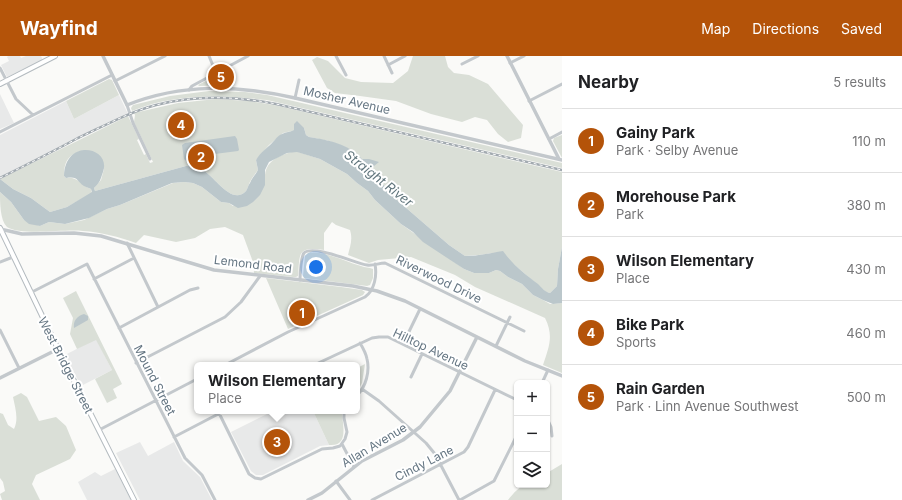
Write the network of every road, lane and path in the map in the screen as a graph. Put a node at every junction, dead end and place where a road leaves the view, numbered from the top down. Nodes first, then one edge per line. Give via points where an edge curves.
1 (44, 56) edge
2 (55, 56) edge
3 (103, 56) edge
4 (166, 56) edge
5 (209, 56) edge
6 (248, 56) edge
7 (336, 56) edge
8 (384, 56) edge
9 (405, 56) edge
10 (478, 56) edge
11 (507, 56) edge
12 (524, 56) edge
13 (46, 61) junction
14 (510, 63) junction
15 (462, 64) dead end
16 (388, 65) junction
17 (0, 68) edge
18 (216, 73) junction
19 (392, 73) dead end
20 (112, 75) junction
21 (346, 75) dead end
22 (299, 80) dead end
23 (6, 81) junction
24 (115, 81) junction
25 (0, 84) edge
26 (562, 84) edge
27 (188, 90) junction
28 (295, 98) junction
29 (529, 101) junction
30 (127, 105) junction
31 (33, 115) junction
32 (0, 132) edge
33 (562, 132) edge
34 (548, 139) junction
35 (150, 159) dead end
36 (560, 160) edge
37 (0, 229) edge
38 (127, 243) junction
39 (13, 257) junction
40 (134, 258) junction
41 (0, 262) edge
42 (375, 264) junction
43 (260, 276) junction
44 (94, 279) junction
45 (300, 280) junction
46 (198, 288) dead end
47 (372, 290) junction
48 (30, 293) junction
49 (158, 307) junction
50 (420, 309) junction
51 (510, 317) dead end
52 (508, 322) junction
53 (118, 328) junction
54 (0, 331) edge
55 (524, 331) dead end
56 (477, 337) junction
57 (360, 344) junction
58 (403, 344) junction
59 (496, 346) junction
60 (58, 349) junction
61 (422, 354) junction
62 (231, 362) edge
63 (321, 362) edge
64 (136, 363) junction
65 (19, 368) junction
66 (548, 370) junction
67 (460, 372) junction
68 (562, 376) edge
69 (411, 377) dead end
70 (0, 378) edge
71 (543, 380) edge
72 (194, 381) edge
73 (362, 389) junction
74 (495, 390) junction
75 (360, 392) edge
76 (514, 399) edge
77 (155, 401) junction
78 (217, 414) edge
79 (220, 414) edge
80 (344, 414) edge
81 (550, 423) edge
82 (99, 430) junction
83 (414, 432) junction
84 (552, 436) dead end
85 (174, 437) junction
86 (514, 441) edge
87 (342, 444) junction
88 (440, 465) junction
89 (354, 467) junction
90 (336, 481) junction
91 (134, 500) edge
92 (215, 500) edge
93 (308, 500) edge
94 (350, 500) edge
95 (372, 500) edge
96 (459, 500) edge

1 - 13 street
2 - 13 main road
3 - 20 street
4 - 24 street
5 - 18 street
6 - 18 street
7 - 21 street
8 - 16 street
9 - 16 street
10 - 15 street
11 - 14 street
12 - 14 street
13 - 23 main road
14 - 29 street
16 - 19 street
17 - 23 street
18 - 27 street
20 - 24 street
20 - 31 street
22 - 28 street
23 - 25 main road
23 - 31 street via 16,99
24 - 30 street
26 - 29 street
27 - 28 street, Mosher Avenue via 236,88
27 - 30 street, Mosher Avenue
28 - 36 street, Mosher Avenue
29 - 34 street
30 - 35 street via 132,123
31 - 32 street
33 - 34 street
34 - 36 street
37 - 38 street, Lemond Road via 22,234 86,234
37 - 39 main road, West Bridge Street
38 - 40 street
38 - 43 street, Lemond Road via 202,267
39 - 41 street
39 - 48 main road, West Bridge Street
40 - 44 street
40 - 49 street
42 - 45 street, Riverwood Drive via 366,265 330,254 309,251 302,256
42 - 47 street
42 - 52 street, Riverwood Drive via 388,263
43 - 45 street, Lemond Road
43 - 64 street via 241,302 225,317
44 - 48 street, Mound Street via 87,264
44 - 53 street, Mound Street
45 - 47 street, Lemond Road
46 - 49 street
47 - 50 street, Lemond Road
47 - 62 street via 365,297 288,332
48 - 60 main road, West Bridge Street
49 - 53 street
50 - 56 street, Lemond Road
50 - 58 street
51 - 52 street
52 - 55 street, Riverwood Drive
52 - 59 street
53 - 64 street, Mound Street
54 - 65 street
56 - 59 street, Lemond Road
56 - 67 street, Allan Avenue
57 - 58 street, Hilltop Avenue via 383,336
57 - 63 street, Hilltop Avenue
57 - 73 street via 368,364
58 - 61 street, Hilltop Avenue
59 - 66 street, Lemond Road
60 - 65 street
60 - 82 main road, West Bridge Street
61 - 67 street, Hilltop Avenue
61 - 69 street
64 - 77 street, Mound Street
65 - 70 street
66 - 68 street, Lemond Road
66 - 71 street
67 - 74 street, Hilltop Avenue
67 - 83 street, Allan Avenue via 446,397
72 - 77 street
73 - 75 street
73 - 83 street
74 - 76 street, Hilltop Avenue
74 - 88 street, Cindy Lane via 466,450
77 - 82 street
77 - 85 street, Mound Street
78 - 85 street
79 - 87 street via 250,474 258,479 266,478 322,449
80 - 87 street via 347,432
81 - 84 street
82 - 91 main road, West Bridge Street
83 - 88 street via 431,449
83 - 89 street, Allan Avenue
85 - 92 street, Mound Street via 187,462 203,477
86 - 96 street via 494,481
87 - 89 street
88 - 95 street, Cindy Lane
88 - 96 street
89 - 90 street, Allan Avenue
90 - 93 street, Allan Avenue via 322,493
90 - 94 street

